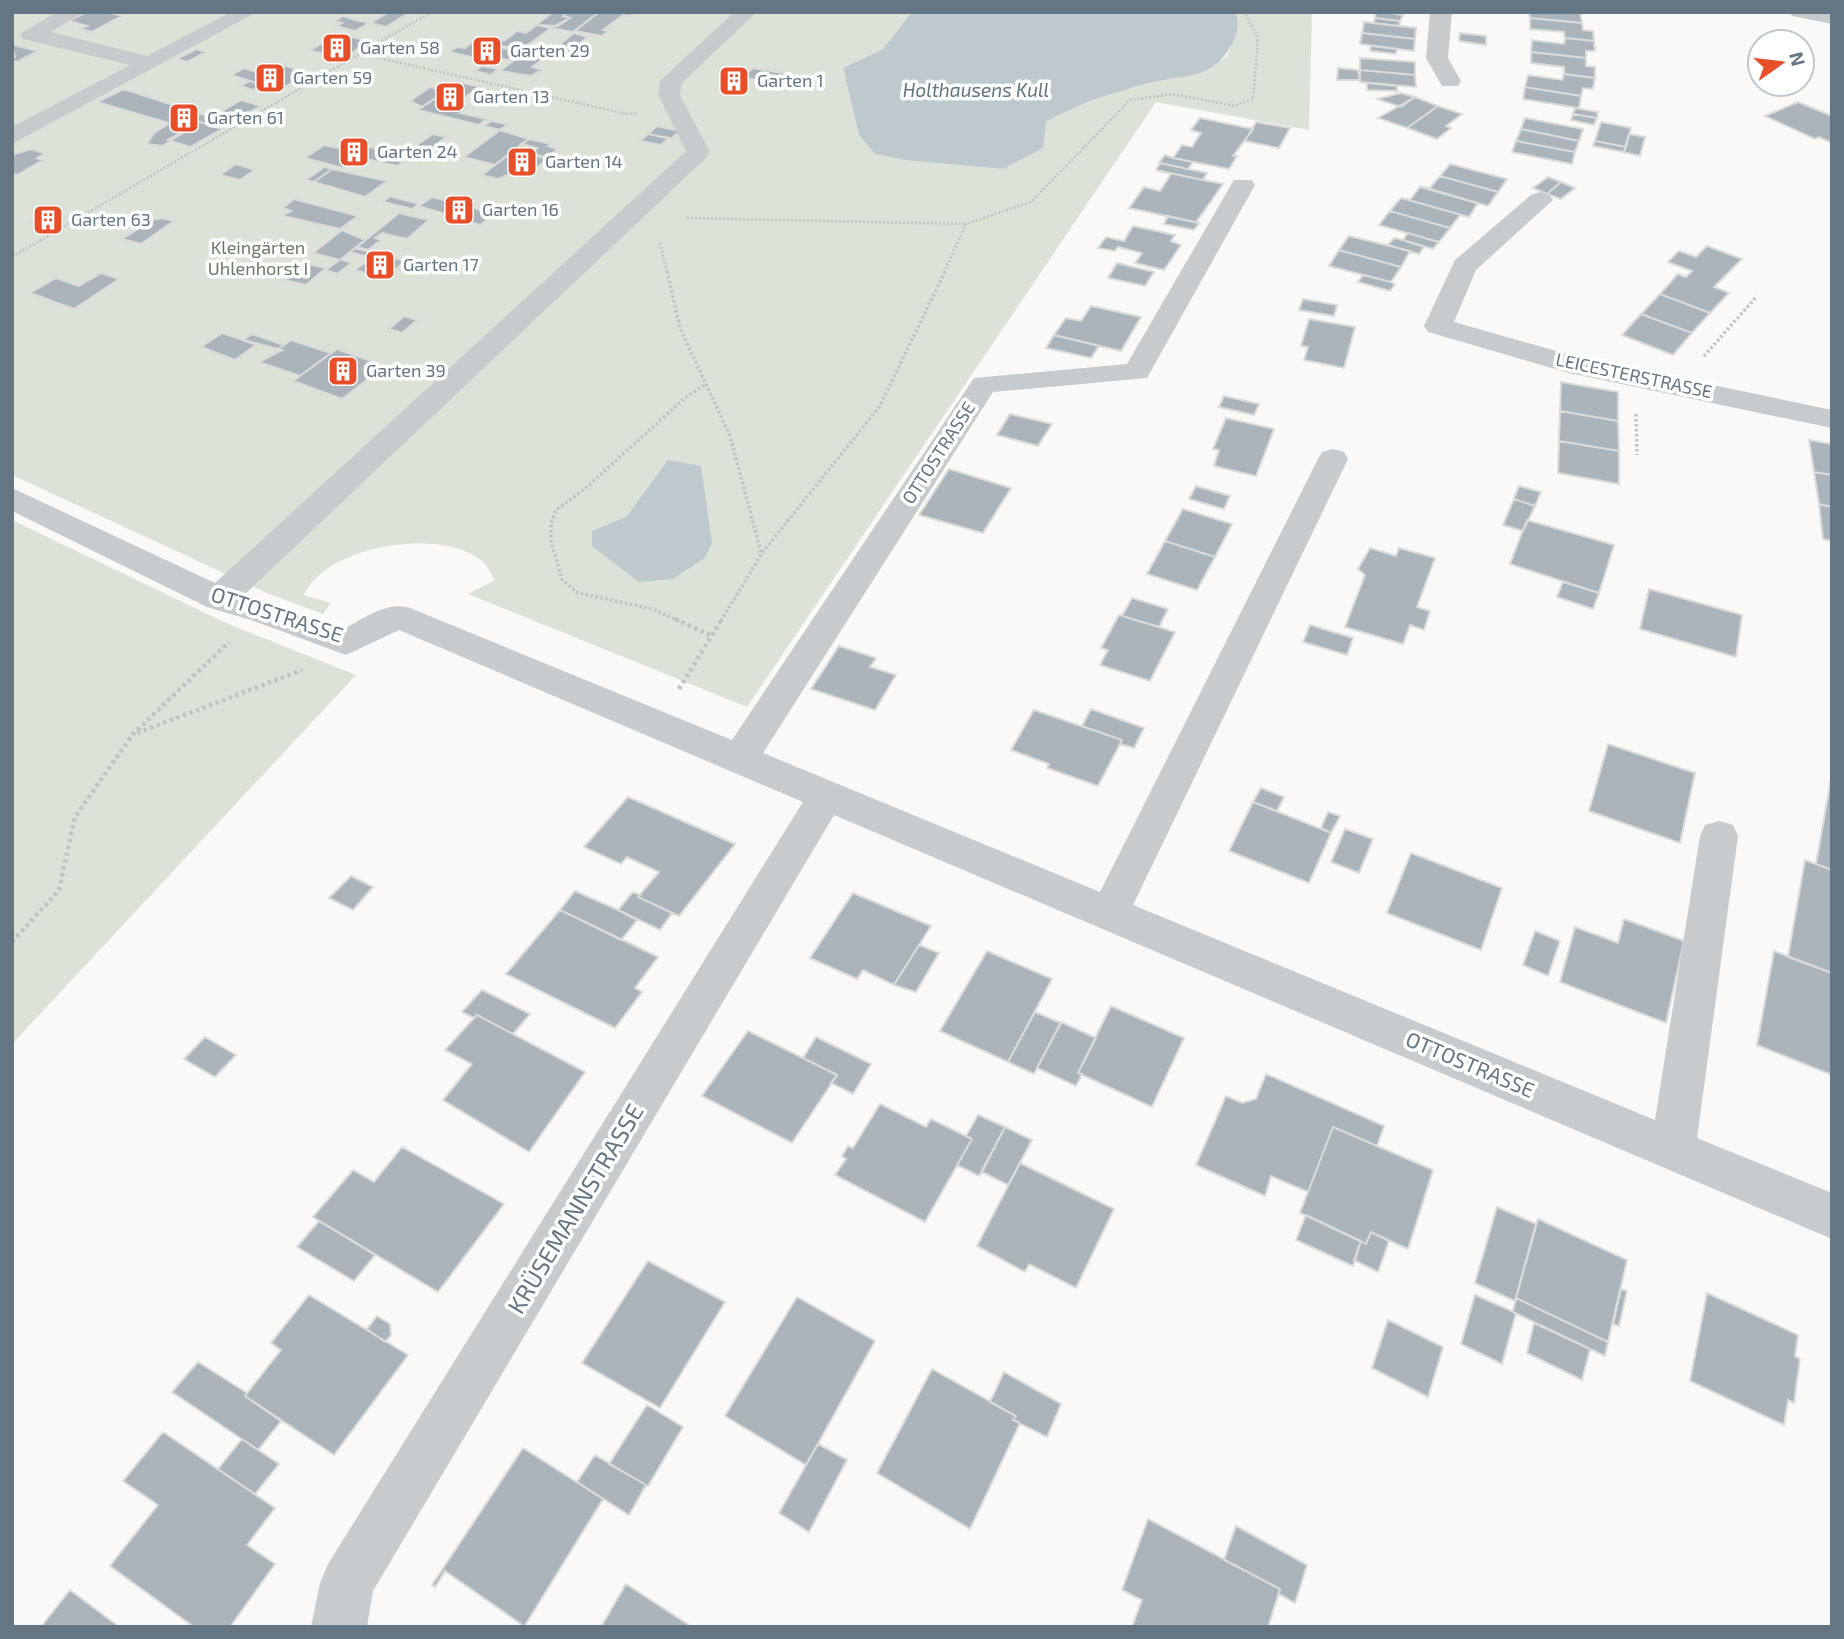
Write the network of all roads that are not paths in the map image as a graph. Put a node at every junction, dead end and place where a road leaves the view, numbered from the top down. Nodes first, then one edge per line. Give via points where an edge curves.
1 (74, 12) edge
2 (247, 12) edge
3 (747, 12) edge
4 (1441, 12) edge
5 (1798, 12) edge
6 (1832, 18) edge
7 (148, 63) junction
8 (1450, 81) dead end
9 (12, 136) edge
10 (1243, 185) dead end
11 (1540, 200) dead end
12 (1832, 419) edge
13 (1333, 459) dead end
14 (12, 498) edge
15 (219, 599) junction
16 (739, 760) junction
17 (825, 796) junction
18 (1719, 835) dead end
19 (1109, 914) junction
20 (1673, 1150) junction
21 (1832, 1216) edge
22 (339, 1627) edge

1 - 7 street via 31,34
2 - 7 street
3 - 15 street via 671,81 669,95 698,152
4 - 8 street via 1437,58
5 - 6 street
7 - 9 street
10 - 16 street, OTTOSTRASSE via 1137,372 984,384
11 - 12 street, LEICESTERSTRASSE via 1464,266 1438,326 1569,364
13 - 19 street
14 - 15 street, OTTOSTRASSE
15 - 16 street, OTTOSTRASSE via 346,642 398,616
16 - 17 street, OTTOSTRASSE
17 - 19 street, OTTOSTRASSE
17 - 22 street, KRÜSEMANNSTRASSE via 347,1583
18 - 20 street
19 - 20 street, OTTOSTRASSE
20 - 21 street, OTTOSTRASSE

